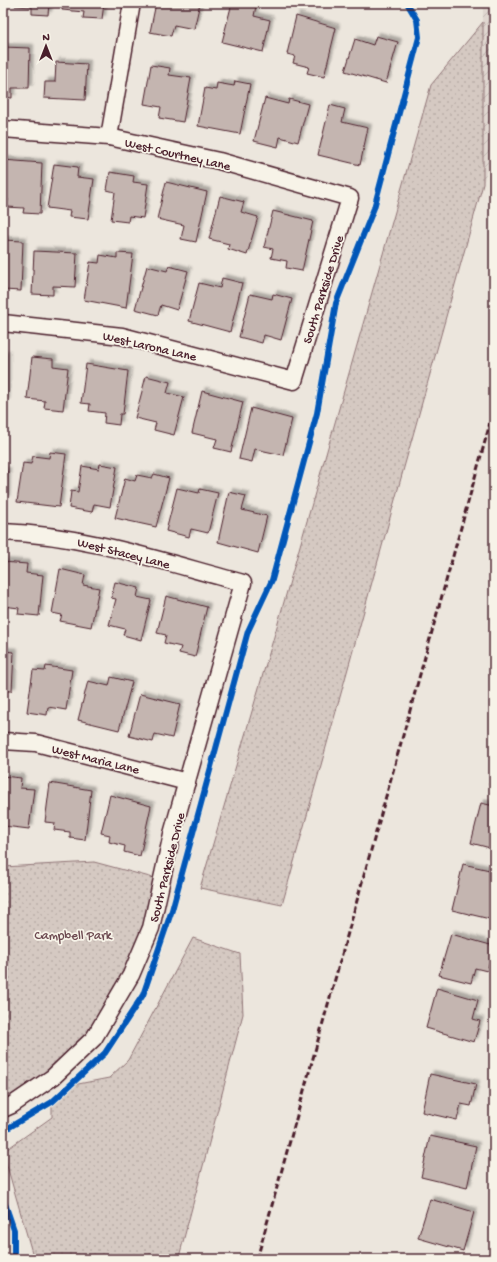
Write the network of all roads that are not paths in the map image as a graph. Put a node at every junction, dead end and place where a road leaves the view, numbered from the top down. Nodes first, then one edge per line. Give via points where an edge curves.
1 (132, 3) edge
2 (3, 129) edge
3 (109, 137) junction
4 (350, 198) joint
5 (3, 322) edge
6 (294, 380) joint
7 (3, 532) edge
8 (243, 583) joint
9 (3, 741) edge
10 (187, 782) junction
11 (7, 1107) edge

1 - 3 street
2 - 3 street, West Courtney Lane
3 - 4 street, West Courtney Lane via 219,161
4 - 6 street, South Parkside Drive
5 - 6 street, West Larona Lane via 122,336
7 - 8 street, West Stacey Lane via 30,533 98,544
8 - 10 street, South Parkside Drive
9 - 10 street, West Maria Lane via 36,743
10 - 11 street, South Parkside Drive via 150,928 131,975 94,1038 53,1077

